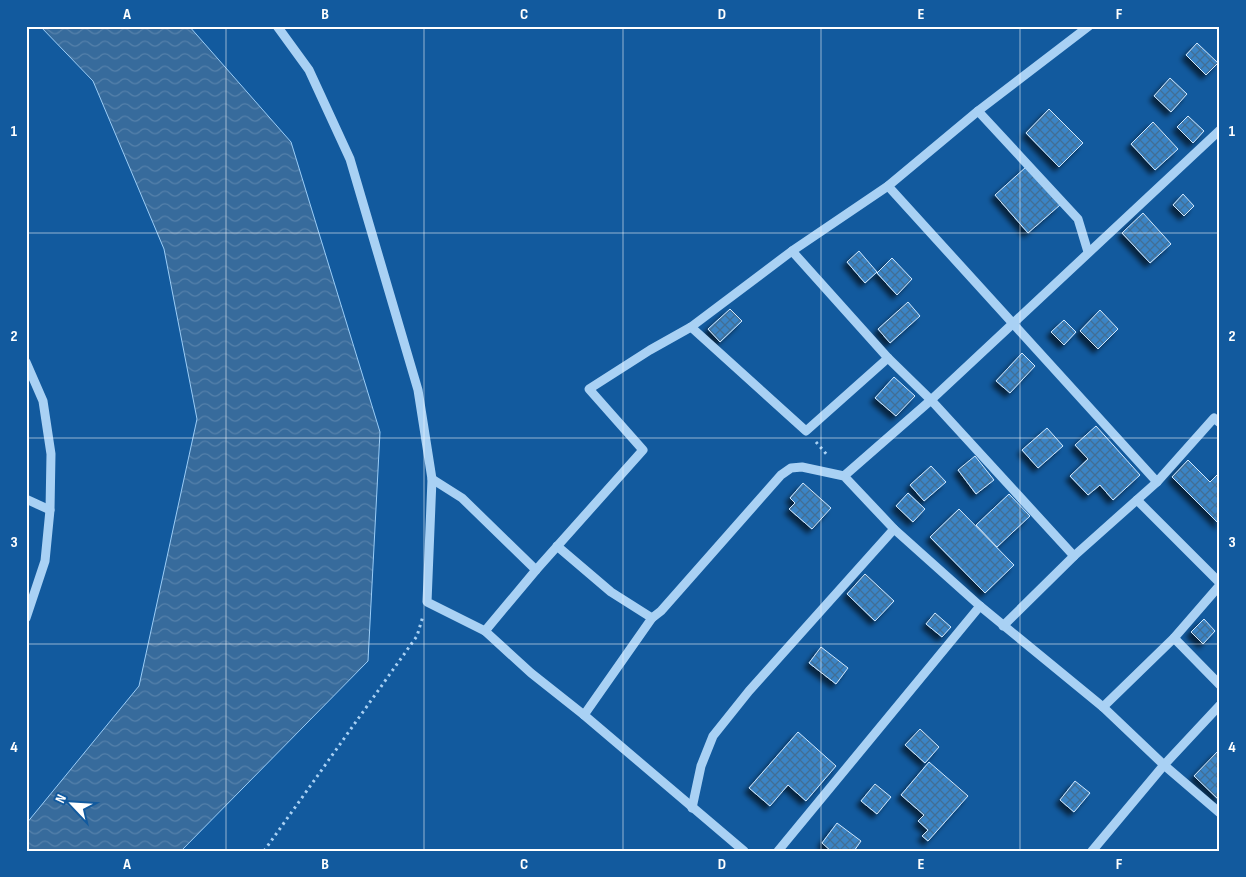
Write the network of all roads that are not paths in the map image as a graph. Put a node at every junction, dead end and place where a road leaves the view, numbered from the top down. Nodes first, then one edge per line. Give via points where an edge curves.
1 (276, 26) edge
2 (1089, 26) edge
3 (978, 111) junction
4 (1220, 130) edge
5 (888, 186) junction
6 (792, 252) junction
7 (1088, 252) junction
8 (1013, 324) junction
9 (692, 327) junction
10 (888, 358) junction
11 (26, 362) edge
12 (931, 400) junction
13 (1220, 423) edge
14 (844, 476) junction
15 (432, 479) junction
16 (1157, 482) junction
17 (26, 499) edge
18 (1137, 500) junction
19 (50, 510) junction
20 (894, 529) junction
21 (558, 546) junction
22 (1074, 556) junction
23 (536, 570) junction
24 (1220, 584) edge
25 (980, 606) junction
26 (26, 618) edge
27 (652, 618) junction
28 (1003, 626) junction
29 (485, 631) junction
30 (1174, 638) junction
31 (1220, 685) edge
32 (1220, 705) edge
33 (1103, 707) junction
34 (584, 715) junction
35 (1164, 765) junction
36 (692, 808) junction
37 (1220, 814) edge
38 (744, 851) edge
39 (778, 851) edge
40 (1092, 851) edge

1 - 15 street via 309,70 350,159 418,390
2 - 3 street
3 - 5 street
3 - 7 street via 1078,220
4 - 7 street
5 - 6 street
5 - 8 street
6 - 9 street
6 - 10 street
7 - 8 street
8 - 12 street
8 - 16 street
9 - 10 street via 806,431
9 - 21 street via 589,389 643,450
10 - 12 street
11 - 19 street via 43,401 51,454
12 - 14 street
12 - 22 street
13 - 16 street via 1214,418
14 - 20 street
14 - 27 street via 802,467 792,468 781,475
15 - 23 street via 462,498
15 - 29 street via 427,602
16 - 18 street
17 - 19 street
18 - 22 street
18 - 24 street
19 - 26 street via 46,561
20 - 25 street
20 - 36 street via 712,736 701,766
21 - 23 street
21 - 27 street via 611,592
22 - 28 street
23 - 29 street
24 - 30 street
25 - 28 street
25 - 39 street
27 - 34 street
28 - 33 street
29 - 34 street
30 - 31 street
30 - 33 street
32 - 35 street
33 - 35 street
34 - 36 street
35 - 37 street
35 - 40 street
36 - 38 street

